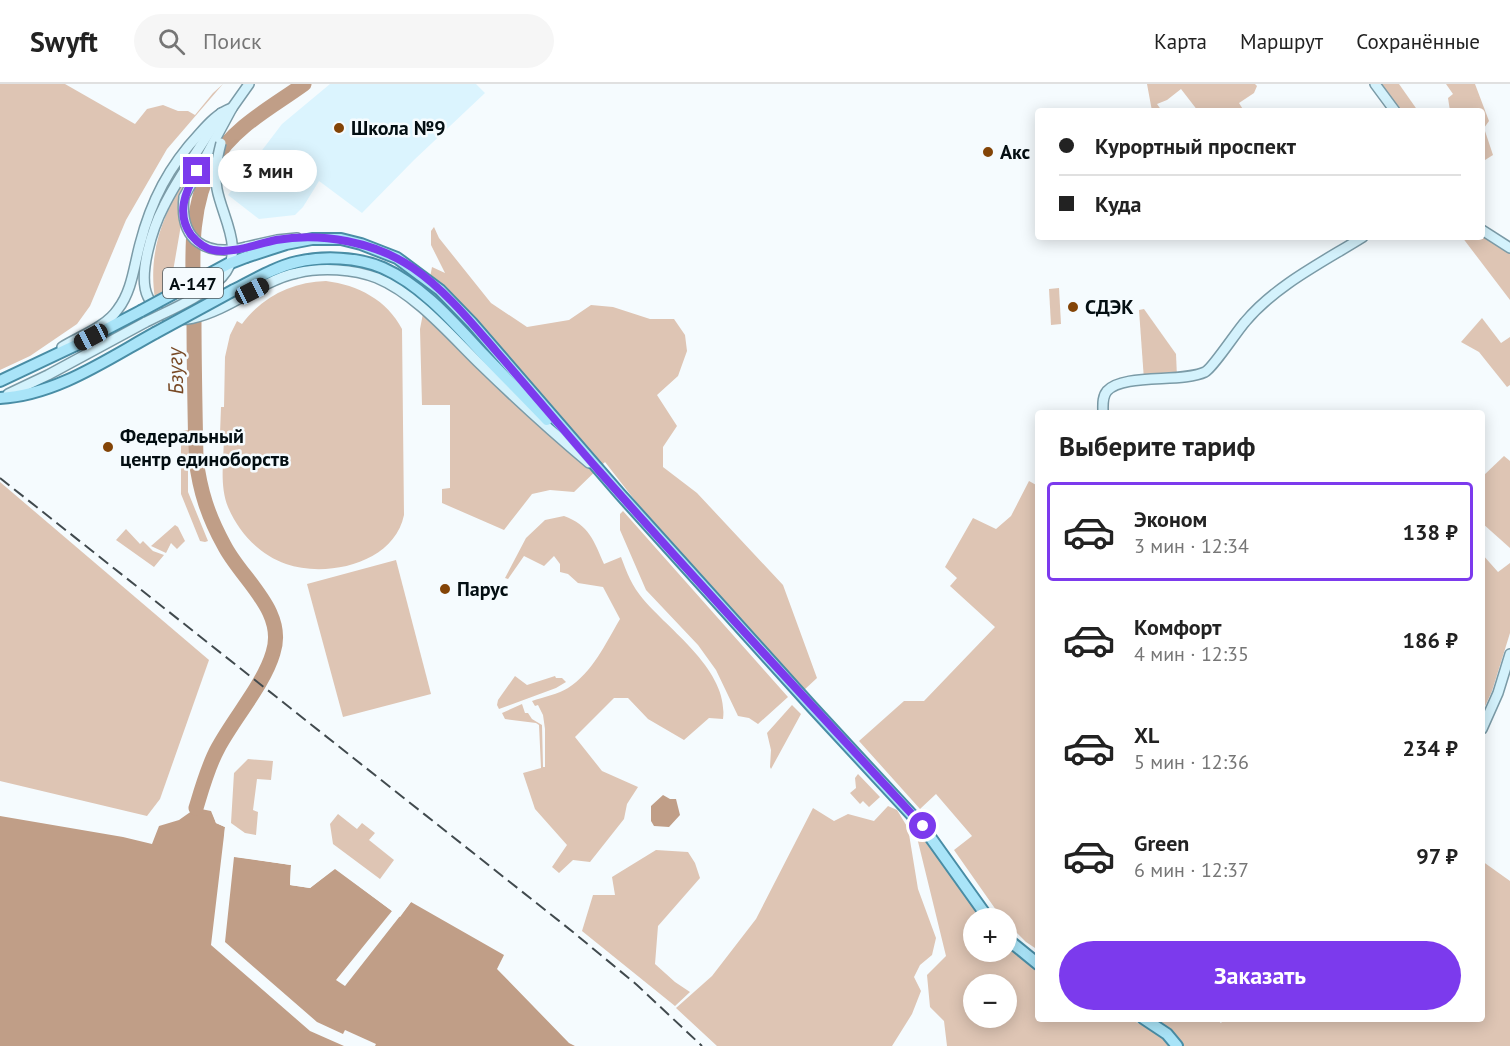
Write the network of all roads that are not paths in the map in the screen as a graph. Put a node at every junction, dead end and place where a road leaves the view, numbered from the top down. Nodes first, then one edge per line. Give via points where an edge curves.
1 (249, 84) edge
2 (1375, 84) edge
3 (232, 108) junction
4 (1393, 108) edge
5 (221, 113) junction
6 (1485, 232) edge
7 (1359, 240) edge
8 (1510, 248) edge
9 (246, 252) junction
10 (16, 373) junction
11 (0, 381) edge
12 (0, 398) edge
13 (1103, 410) edge
14 (595, 467) junction
15 (1510, 654) edge
16 (1485, 722) edge
17 (981, 908) edge
18 (1017, 947) edge
19 (1035, 962) edge
20 (1150, 1022) edge
21 (1178, 1046) edge

1 - 3 main road, А-147
2 - 4 main road
3 - 5 main road, А-147
3 - 9 main road, А-147, bridge via 184,197 183,220 200,244 214,250
3 - 12 main road, А-147, bridge via 216,159 215,176 233,250 223,276 146,322
5 - 10 main road, А-147 via 195,138 165,178 151,208 128,291 117,312
5 - 14 main road, А-147, bridge via 163,207 144,280 154,308 175,319 204,316 268,283 299,272 351,271 377,278 411,300 545,426
6 - 8 main road
7 - 13 main road via 1286,285 1255,310 1209,371 1111,388 1103,398
9 - 10 main road, А-147, bridge via 74,346
9 - 14 main road, А-147 via 312,238 341,239 397,258 424,277 472,323
10 - 11 main road, А-147
12 - 14 main road, А-147, bridge via 17,397 61,383 281,267 307,260 337,259 382,268 418,291
14 - 17 main road, А-147 via 923,826
15 - 16 main road
18 - 19 main road
20 - 21 main road

